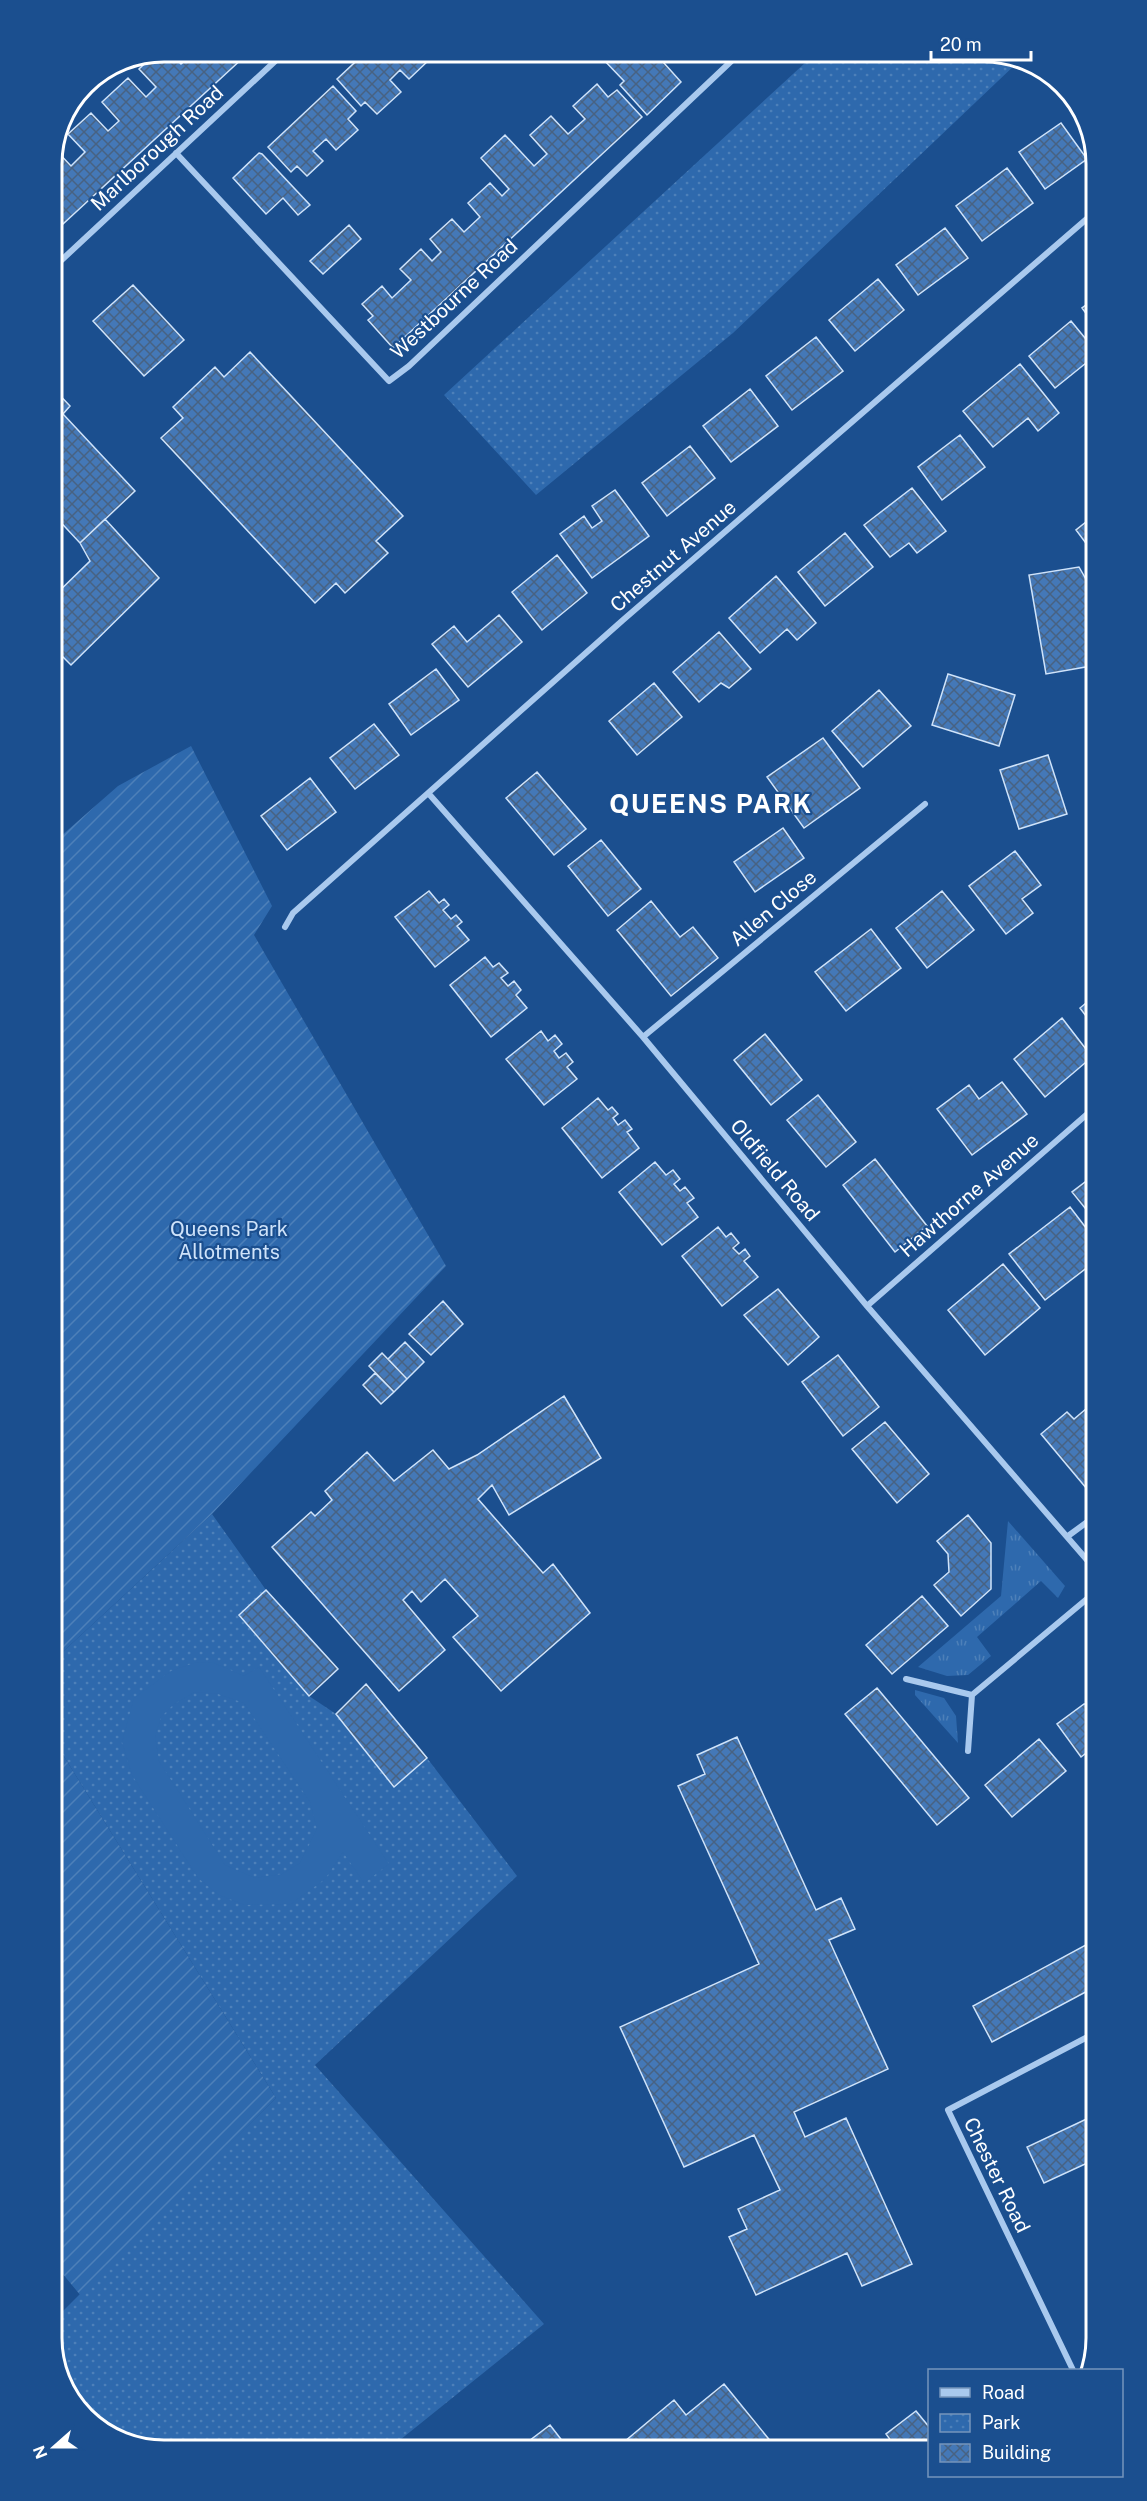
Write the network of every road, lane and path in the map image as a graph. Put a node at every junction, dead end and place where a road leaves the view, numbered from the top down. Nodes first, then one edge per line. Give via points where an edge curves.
1 (274, 62) edge
2 (730, 62) edge
3 (176, 153) junction
4 (1086, 219) edge
5 (62, 259) edge
6 (429, 794) junction
7 (925, 804) dead end
8 (285, 927) dead end
9 (643, 1037) junction
10 (1086, 1116) edge
11 (867, 1306) junction
12 (1086, 1523) edge
13 (1068, 1536) junction
14 (1086, 1558) edge
15 (1086, 1600) edge
16 (906, 1679) dead end
17 (972, 1695) junction
18 (968, 1751) dead end
19 (1086, 2038) edge
20 (1073, 2369) edge

1 - 3 street, Marlborough Road
2 - 3 street, Westbourne Road via 389,381
3 - 5 street, Marlborough Road
4 - 6 street, Chestnut Avenue via 623,620
6 - 8 street, Chestnut Avenue via 293,913
6 - 9 street, Oldfield Road
7 - 9 street, Allen Close
9 - 11 street, Oldfield Road
10 - 11 street, Hawthorne Avenue
11 - 13 street, Oldfield Road
12 - 13 street
13 - 14 street, Oldfield Road
15 - 17 street
16 - 17 street
17 - 18 street
19 - 20 street, Chester Road via 948,2110

